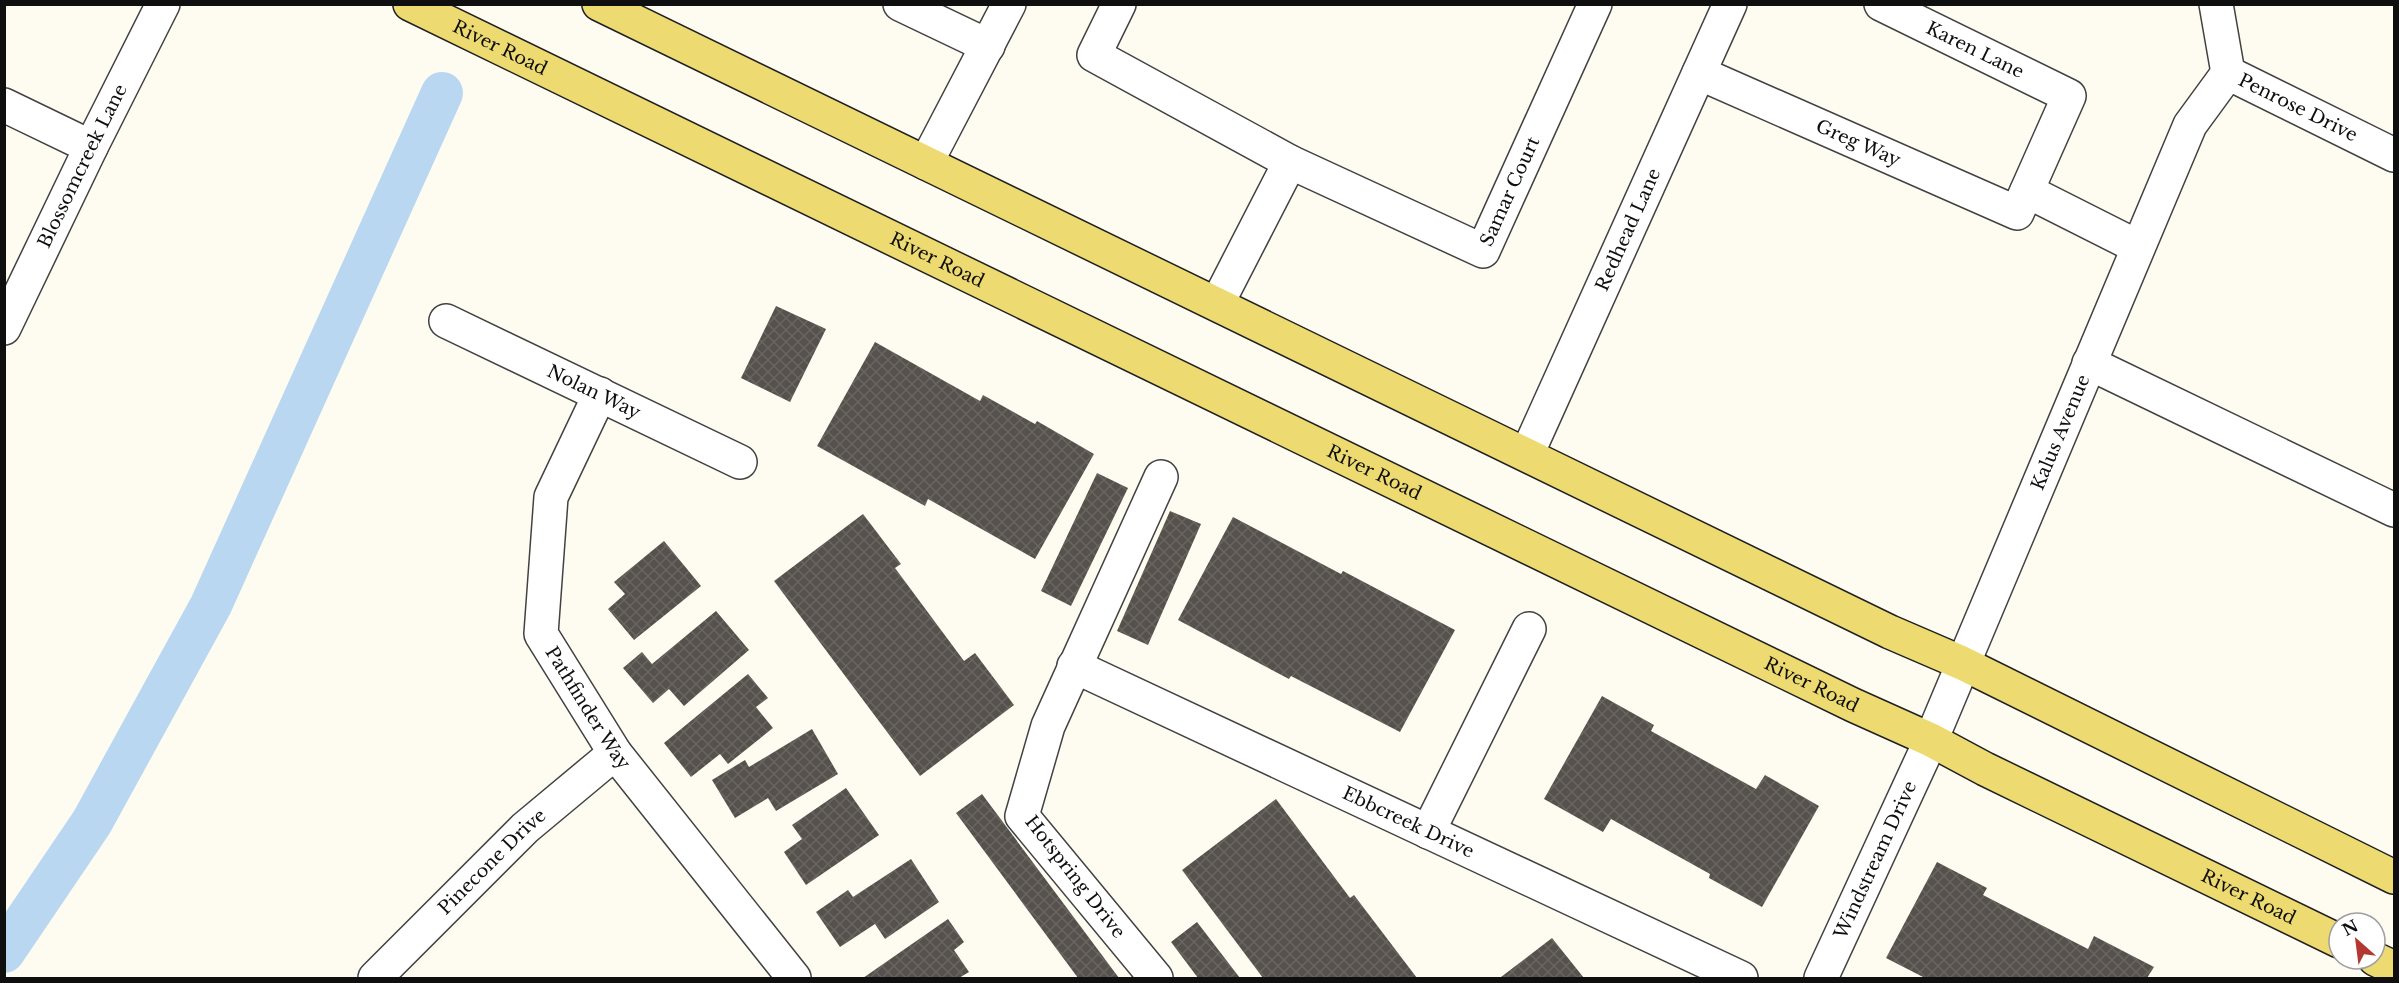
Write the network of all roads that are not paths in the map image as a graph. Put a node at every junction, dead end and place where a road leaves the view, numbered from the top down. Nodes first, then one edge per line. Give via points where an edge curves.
1 (163, 4) edge
2 (410, 4) edge
3 (599, 4) edge
4 (900, 4) edge
5 (1009, 4) edge
6 (1119, 4) edge
7 (1595, 4) edge
8 (1730, 4) edge
9 (1881, 4) edge
10 (2216, 4) edge
11 (988, 46) junction
12 (1699, 73) junction
13 (2228, 73) junction
14 (4, 105) edge
15 (2190, 125) joint
16 (91, 147) junction
17 (2394, 155) edge
18 (1290, 162) junction
19 (926, 163) junction
20 (2022, 202) junction
21 (2138, 247) junction
22 (1217, 304) junction
23 (446, 321) dead end
24 (4, 328) edge
25 (2089, 363) junction
26 (600, 394) junction
27 (1527, 454) junction
28 (740, 462) dead end
29 (1161, 477) dead end
30 (2394, 510) edge
31 (1529, 628) dead end
32 (1962, 663) junction
33 (1074, 666) junction
34 (1931, 740) junction
35 (615, 753) junction
36 (1428, 832) junction
37 (2394, 877) edge
38 (2327, 935) edge
39 (375, 978) edge
40 (794, 978) edge
41 (1156, 978) edge
42 (1741, 978) edge
43 (1821, 978) edge

1 - 16 street, Blossomcreek Lane
2 - 34 main road, River Road
3 - 19 main road
4 - 11 street
5 - 11 street
6 - 18 street, Samar Court via 1094,55
7 - 18 street, Samar Court via 1483,251
8 - 12 street, Redhead Lane
9 - 20 street, Karen Lane via 2069,96
10 - 13 street
11 - 19 street
12 - 20 street, Greg Way
12 - 27 street, Redhead Lane
13 - 15 street, Penrose Drive
13 - 17 street, Penrose Drive
14 - 16 street
15 - 21 street, Kalus Avenue
16 - 24 street, Blossomcreek Lane
18 - 22 street
19 - 22 main road
20 - 21 street, Greg Way
21 - 25 street, Kalus Avenue
22 - 27 main road
23 - 26 street, Nolan Way
25 - 30 street
25 - 32 street, Kalus Avenue
26 - 28 street, Nolan Way
26 - 35 street, Pathfinder Way via 551,497 541,634
27 - 32 main road via 1890,632
29 - 33 street
31 - 36 street
32 - 34 street, Kalus Avenue
32 - 37 main road
33 - 36 street, Ebbcreek Drive
33 - 41 street, Hotspring Drive via 1048,726 1022,816
34 - 38 main road, River Road
34 - 43 street, Windstream Drive
35 - 39 street, Pinecone Drive via 525,828
35 - 40 street, Pathfinder Way
36 - 42 street, Ebbcreek Drive

